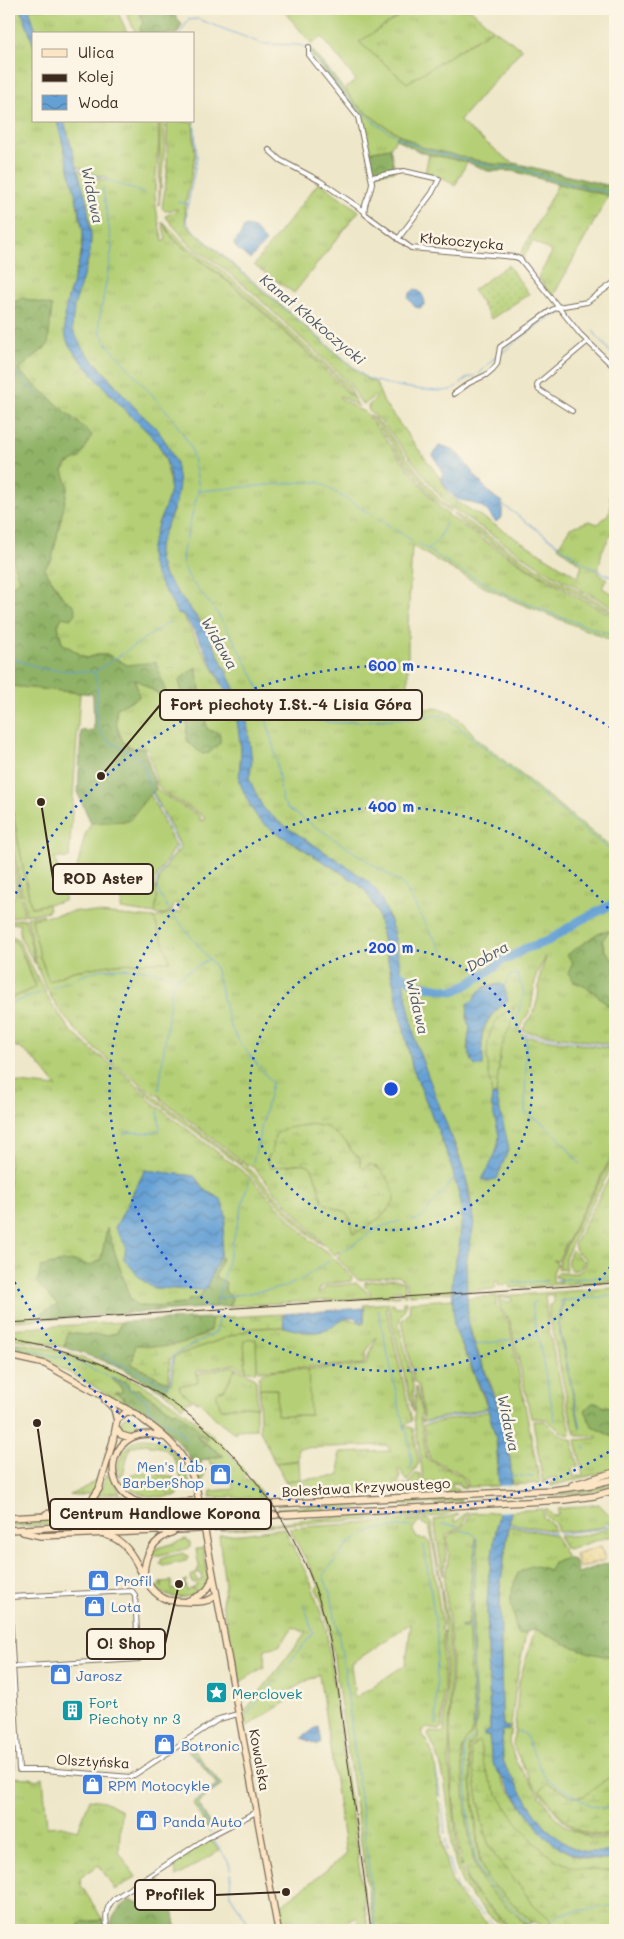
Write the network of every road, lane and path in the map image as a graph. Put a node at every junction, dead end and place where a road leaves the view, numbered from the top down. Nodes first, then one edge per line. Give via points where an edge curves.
1 (309, 47) dead end
2 (268, 150) dead end
3 (372, 177) junction
4 (364, 211) junction
5 (398, 239) junction
6 (615, 282) edge
7 (559, 308) junction
8 (587, 342) junction
9 (615, 368) edge
10 (454, 394) dead end
11 (572, 411) dead end
12 (9, 1356) edge
13 (98, 1393) junction
14 (132, 1412) junction
15 (141, 1418) junction
16 (117, 1425) junction
17 (134, 1437) junction
18 (170, 1441) junction
19 (615, 1472) edge
20 (615, 1478) edge
21 (552, 1490) junction
22 (615, 1490) edge
23 (203, 1501) dead end
24 (194, 1502) dead end
25 (146, 1504) junction
26 (252, 1505) junction
27 (80, 1508) junction
28 (196, 1508) dead end
29 (204, 1508) dead end
30 (34, 1517) junction
31 (251, 1517) junction
32 (9, 1518) edge
33 (206, 1519) dead end
34 (198, 1520) dead end
35 (199, 1528) dead end
36 (208, 1528) dead end
37 (9, 1530) edge
38 (16, 1530) junction
39 (177, 1530) junction
40 (101, 1534) junction
41 (144, 1574) junction
42 (212, 1574) junction
43 (216, 1595) junction
44 (9, 1596) edge
45 (185, 1601) junction
46 (202, 1601) junction
47 (220, 1612) junction
48 (12, 1667) junction
49 (238, 1714) junction
50 (256, 1812) junction
51 (108, 1930) edge
52 (278, 1930) edge

1 - 3 street via 309,55 358,117
2 - 4 street, Kłokoczycka
3 - 4 street via 372,188
3 - 5 street via 404,171 439,179
4 - 5 street, Kłokoczycka
5 - 7 street, Kłokoczycka via 416,249 518,258
6 - 7 street via 587,302
7 - 8 street, Kłokoczycka
7 - 10 street via 542,316 500,347 497,364 490,372
8 - 9 street, Kłokoczycka
8 - 11 street via 537,386
12 - 13 main road via 45,1364
13 - 14 main road
13 - 16 main road via 114,1410
14 - 15 main road
14 - 16 main road via 122,1414
15 - 17 main road via 142,1429
15 - 18 main road, Kowalska
16 - 17 main road via 121,1435
16 - 27 main road via 96,1494
17 - 18 main road via 153,1435
17 - 25 main road via 116,1454 114,1476 125,1494
18 - 42 main road, Kowalska, bridge via 182,1454 192,1475
19 - 21 main road
20 - 21 main road via 584,1487
21 - 26 main road, Bolesława Krzywoustego
22 - 31 main road, Bolesława Krzywoustego via 586,1498 552,1501
23 - 26 main road
24 - 25 main road
25 - 27 main road
26 - 29 main road, Bolesława Krzywoustego
27 - 30 main road
28 - 30 main road
30 - 32 main road
31 - 33 main road, Bolesława Krzywoustego
31 - 36 main road via 226,1526
34 - 38 main road
35 - 39 main road
37 - 38 main road
38 - 40 main road via 41,1536
39 - 40 main road
39 - 41 main road via 152,1546
40 - 41 main road via 122,1543
41 - 45 main road via 149,1586 159,1596 170,1601
42 - 43 main road, Kowalska
42 - 45 main road via 211,1585 203,1594
43 - 46 main road
43 - 47 main road, Kowalska
44 - 48 street
44 - 48 street via 132,1591 135,1595 139,1659
45 - 46 main road
46 - 47 main road
47 - 49 main road, Kowalska
48 - 49 street, Olsztyńska via 19,1770 131,1778 219,1719
49 - 50 main road, Kowalska
50 - 51 street via 210,1836 114,1899 109,1904 106,1917
50 - 52 main road, Kowalska

